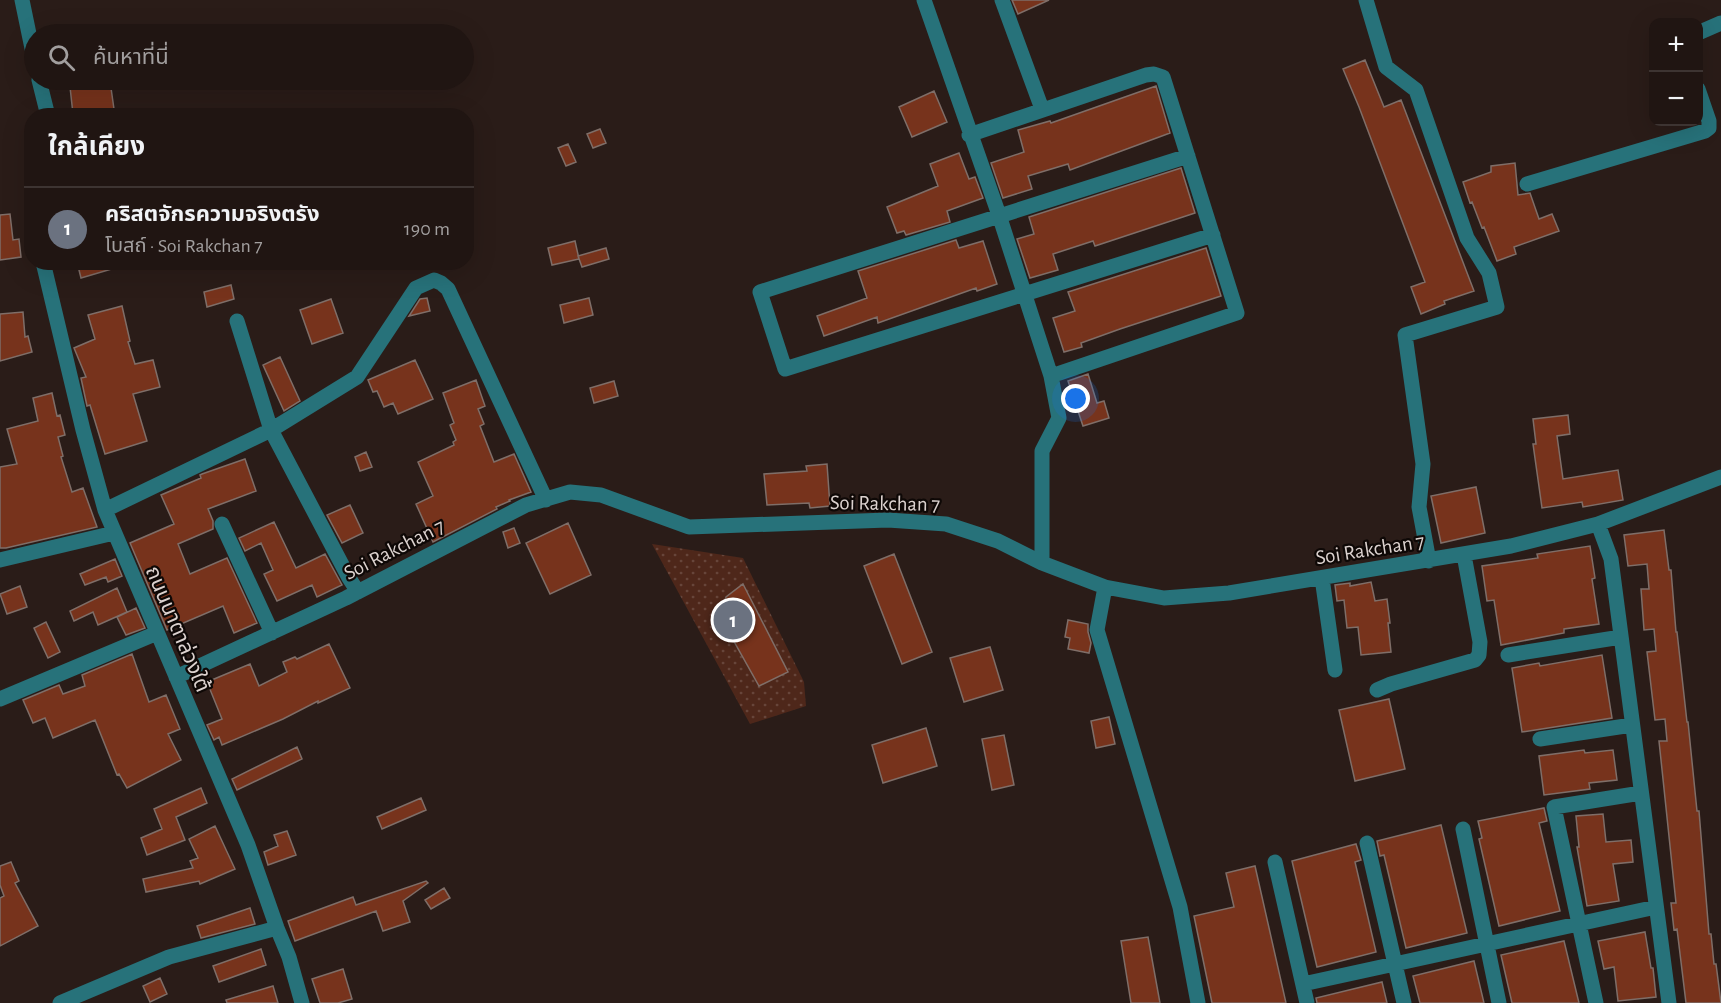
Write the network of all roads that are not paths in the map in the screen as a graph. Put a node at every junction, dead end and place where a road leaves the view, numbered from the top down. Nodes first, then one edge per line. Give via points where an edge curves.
1 (22, 0) edge
2 (924, 0) edge
3 (1002, 0) edge
4 (1366, 0) edge
5 (1721, 23) edge
6 (27, 24) edge
7 (1703, 31) edge
8 (42, 90) edge
9 (1703, 104) edge
10 (46, 108) edge
11 (1042, 109) junction
12 (969, 135) junction
13 (1188, 156) junction
14 (1527, 184) dead end
15 (999, 215) junction
16 (1213, 236) junction
17 (45, 270) edge
18 (1025, 294) junction
19 (237, 321) dead end
20 (1051, 376) junction
21 (271, 430) junction
22 (1721, 477) edge
23 (546, 500) junction
24 (105, 510) junction
25 (222, 524) dead end
26 (1598, 524) junction
27 (114, 533) junction
28 (1464, 555) junction
29 (0, 560) edge
30 (1429, 561) junction
31 (1042, 563) junction
32 (1322, 578) junction
33 (1105, 587) junction
34 (358, 592) junction
35 (157, 633) junction
36 (272, 633) junction
37 (1621, 637) junction
38 (1508, 655) dead end
39 (1335, 670) dead end
40 (176, 677) junction
41 (1377, 690) dead end
42 (0, 699) edge
43 (1632, 725) junction
44 (1540, 739) dead end
45 (1641, 793) junction
46 (1463, 829) dead end
47 (1367, 843) dead end
48 (1275, 862) dead end
49 (1656, 907) junction
50 (1580, 923) junction
51 (277, 928) junction
52 (1486, 944) junction
53 (1395, 964) junction
54 (1303, 984) junction
55 (60, 1003) edge
56 (302, 1003) edge
57 (1198, 1003) edge
58 (1307, 1003) edge
59 (1404, 1003) edge
60 (1499, 1003) edge
61 (1596, 1003) edge
62 (1669, 1003) edge

1 - 6 street
2 - 12 street
3 - 11 street
4 - 30 street via 1386,67 1416,90 1467,238 1489,273 1497,307 1405,335 1423,464 1419,507
5 - 7 street
8 - 10 street
9 - 14 street via 1709,121 1705,131
11 - 12 street
11 - 13 street via 1155,74 1163,77
12 - 15 street
13 - 15 street
13 - 16 street
15 - 18 street
15 - 18 street via 760,292 781,358 785,369
16 - 18 street
16 - 20 street via 1237,313
17 - 24 street, ถนนนาตาล่วงใต้
18 - 20 street
19 - 21 street
20 - 31 street via 1059,418 1042,451
21 - 23 street via 357,377 416,288 434,280 448,289
21 - 24 street
21 - 34 street
22 - 26 street, Soi Rakchan 7
23 - 31 street, Soi Rakchan 7 via 570,492 601,495 688,527 888,520 946,524 998,541
23 - 34 street, Soi Rakchan 7 via 526,505
24 - 27 street, ถนนนาตาล่วงใต้
25 - 36 street
26 - 28 street, Soi Rakchan 7
26 - 37 street via 1611,559
27 - 29 street
27 - 35 street, ถนนนาตาล่วงใต้
28 - 30 street, Soi Rakchan 7
28 - 41 street via 1479,655 1475,660
30 - 32 street, Soi Rakchan 7
31 - 33 street, Soi Rakchan 7
32 - 33 street, Soi Rakchan 7 via 1229,593 1164,598
32 - 39 street
33 - 57 street via 1097,630 1180,907
34 - 36 street, Soi Rakchan 7
35 - 40 street, ถนนนาตาล่วงใต้
35 - 42 street
36 - 40 street, Soi Rakchan 7
37 - 38 street
37 - 43 street
40 - 51 street, ถนนนาตาล่วงใต้ via 248,845
43 - 44 street
43 - 45 street
45 - 49 street
45 - 50 street via 1554,807
46 - 52 street
47 - 53 street
48 - 54 street
49 - 50 street
49 - 62 street
50 - 52 street
50 - 61 street
51 - 55 street via 169,957
51 - 56 street, ถนนนาตาล่วงใต้
52 - 53 street
52 - 60 street
53 - 54 street
53 - 59 street
54 - 58 street

